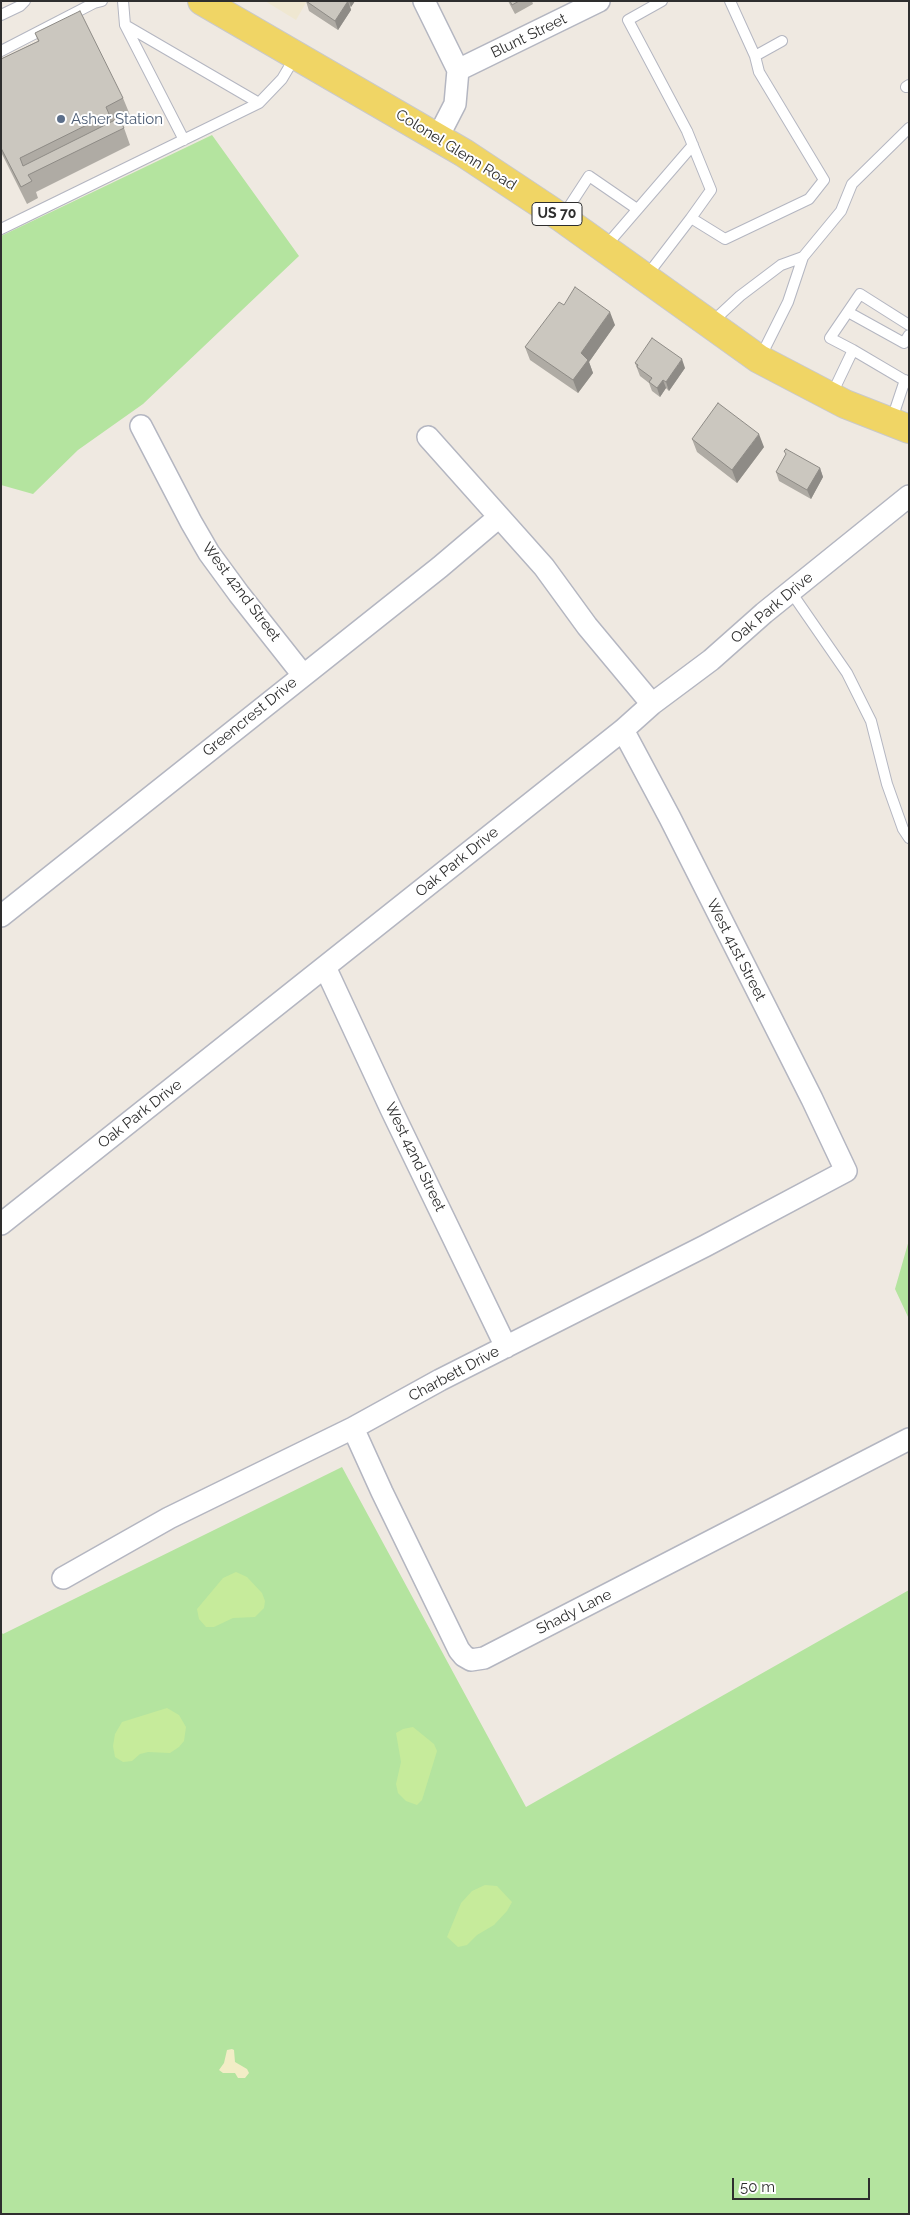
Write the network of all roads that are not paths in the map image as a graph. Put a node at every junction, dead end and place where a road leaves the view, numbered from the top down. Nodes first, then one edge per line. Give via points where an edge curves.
1 (25, 1) edge
2 (102, 1) edge
3 (123, 1) edge
4 (202, 1) edge
5 (424, 1) edge
6 (599, 1) edge
7 (662, 1) edge
8 (730, 1) edge
9 (1, 15) edge
10 (125, 25) junction
11 (782, 41) dead end
12 (1, 50) edge
13 (295, 56) junction
14 (755, 56) junction
15 (458, 70) junction
16 (259, 103) junction
17 (909, 128) edge
18 (438, 139) junction
19 (184, 140) junction
20 (693, 145) junction
21 (637, 209) junction
22 (562, 218) junction
23 (691, 218) junction
24 (1, 229) edge
25 (604, 248) junction
26 (802, 257) junction
27 (644, 278) junction
28 (848, 312) junction
29 (710, 324) junction
30 (909, 325) edge
31 (906, 339) edge
32 (854, 350) junction
33 (759, 359) junction
34 (907, 382) edge
35 (831, 396) junction
36 (141, 426) dead end
37 (900, 426) edge
38 (428, 437) dead end
39 (909, 496) edge
40 (499, 517) junction
41 (791, 592) junction
42 (303, 674) junction
43 (652, 704) junction
44 (623, 730) junction
45 (909, 838) edge
46 (1, 916) edge
47 (325, 967) junction
48 (846, 1171) joint
49 (1, 1224) edge
50 (506, 1346) junction
51 (353, 1428) junction
52 (909, 1439) edge
53 (63, 1578) dead end

1 - 9 lane
2 - 12 lane
3 - 10 lane
4 - 13 main road, Colonel Glenn Road / US 70
5 - 15 street
6 - 15 street, Blunt Street
7 - 20 lane via 628,20
8 - 14 lane
10 - 16 lane
10 - 19 lane
11 - 14 lane
13 - 16 lane via 282,79
13 - 18 main road, Colonel Glenn Road / US 70
14 - 23 lane via 759,72 824,180 809,198 725,239
15 - 18 street via 455,104
16 - 19 lane
17 - 26 lane via 852,184 841,211
18 - 22 main road, Colonel Glenn Road / US 70
19 - 24 lane
20 - 21 lane
20 - 23 lane via 711,190
21 - 22 lane via 590,176
21 - 25 lane
22 - 25 main road, Colonel Glenn Road / US 70
23 - 27 lane
25 - 27 main road, Colonel Glenn Road / US 70
26 - 29 lane via 781,265
26 - 33 lane via 788,302
27 - 29 main road, Colonel Glenn Road / US 70
28 - 30 lane via 860,294
28 - 31 lane
28 - 32 lane via 830,338
29 - 33 main road, Colonel Glenn Road / US 70
32 - 34 lane
32 - 35 lane
33 - 35 main road, Colonel Glenn Road / US 70
34 - 37 lane
35 - 37 main road, Colonel Glenn Road / US 70
36 - 42 street, West 42nd Street via 209,553
38 - 40 street
39 - 41 street, Oak Park Drive
40 - 42 street, Greencrest Drive
40 - 43 street via 544,567 587,626
41 - 43 street, Oak Park Drive via 711,660
41 - 45 lane via 847,672 871,721 887,784
42 - 46 street, Greencrest Drive
43 - 44 street, Oak Park Drive
44 - 47 street, Oak Park Drive
44 - 48 street, West 41st Street
47 - 49 street, Oak Park Drive
47 - 50 street, West 42nd Street
48 - 50 street, Charbett Drive
50 - 51 street, Charbett Drive
51 - 52 street, Shady Lane via 459,1650 472,1660 484,1658
51 - 53 street, Charbett Drive via 169,1518

